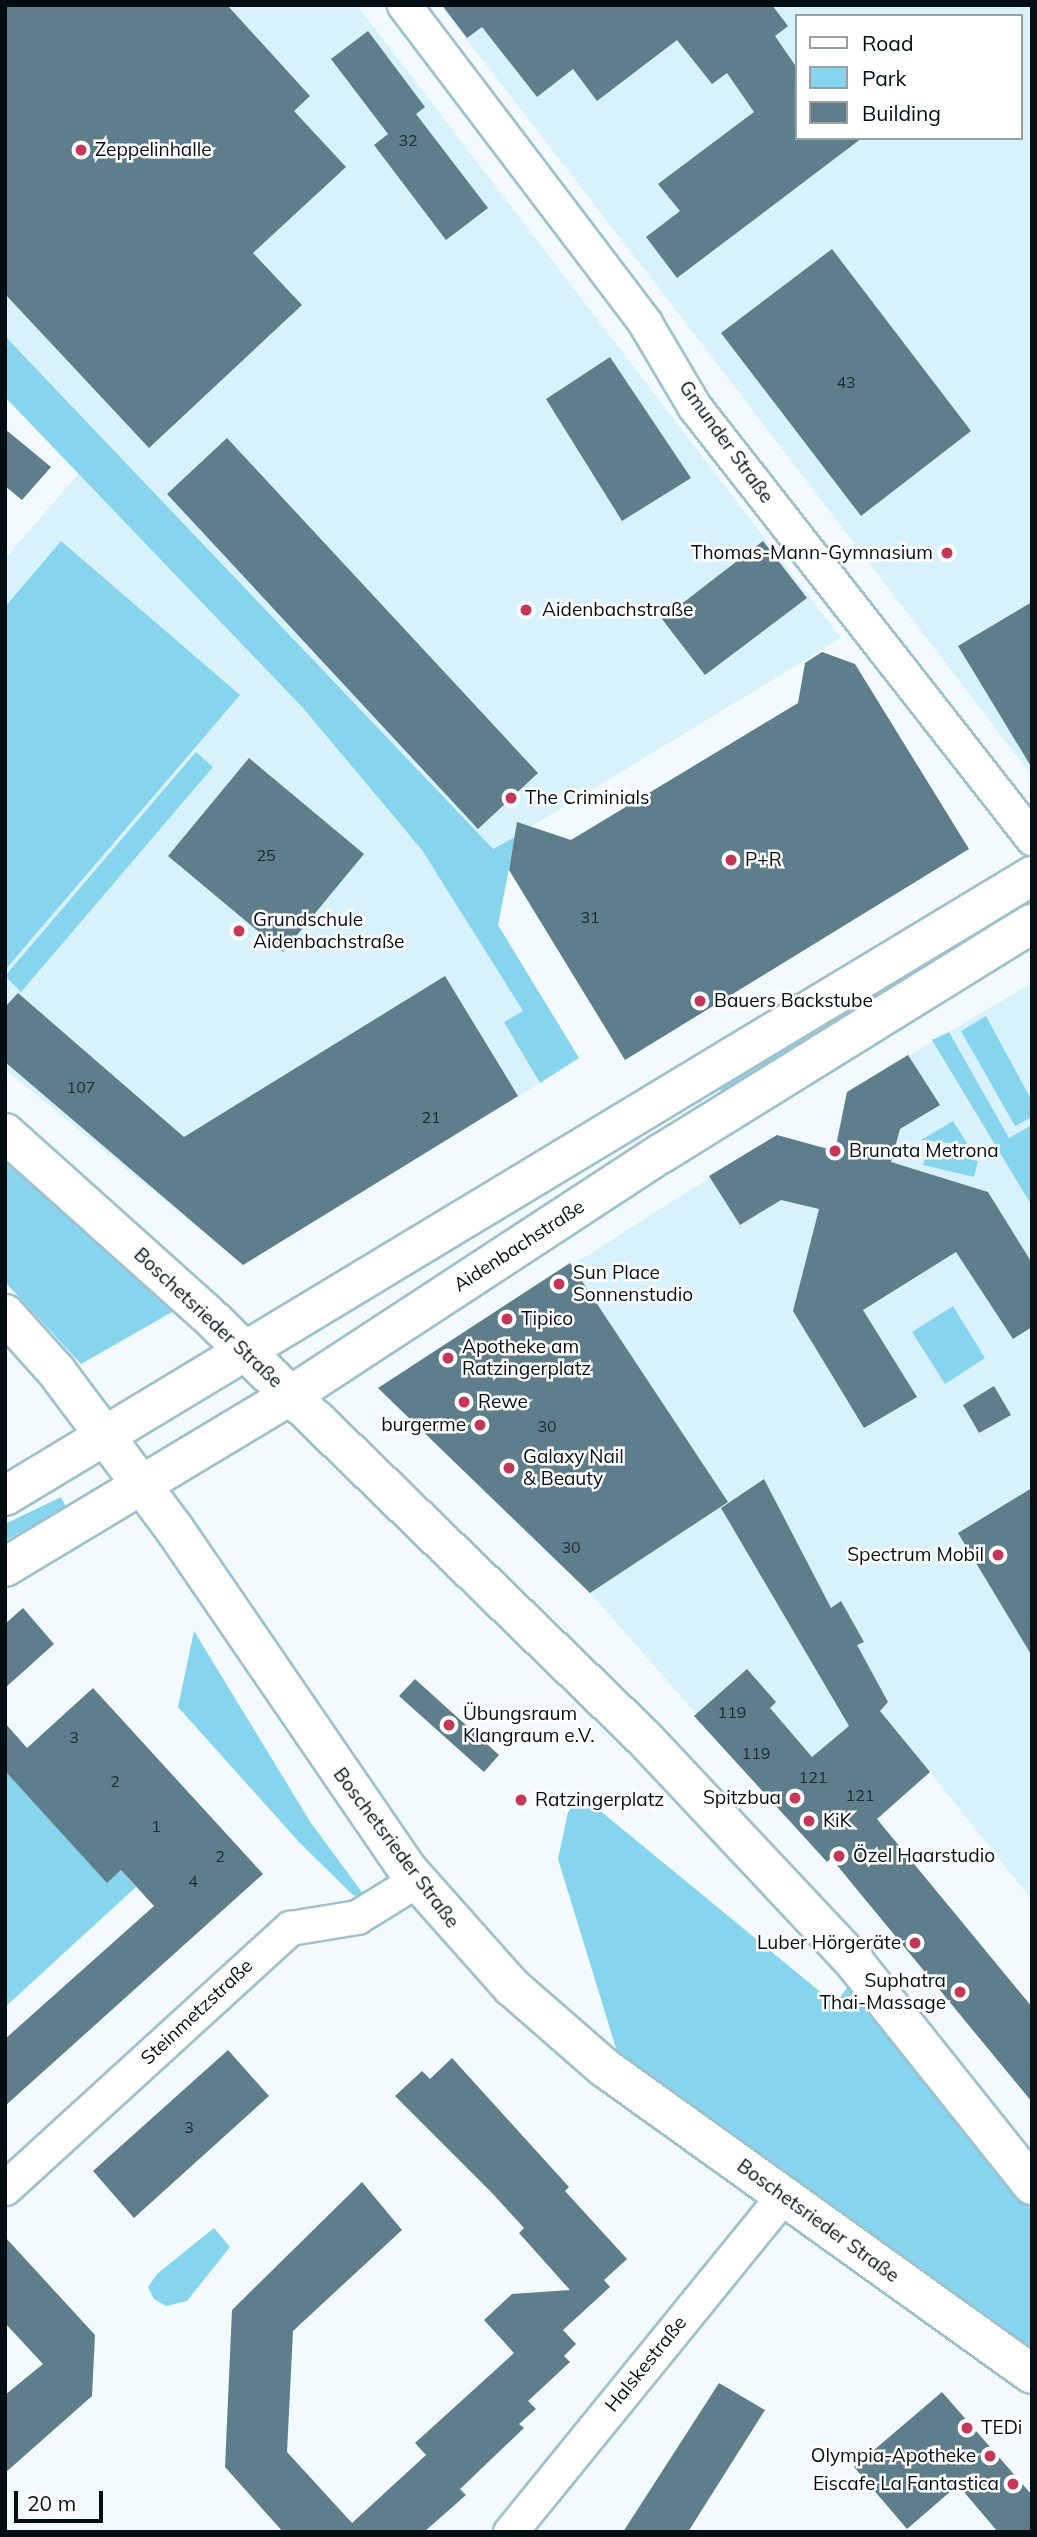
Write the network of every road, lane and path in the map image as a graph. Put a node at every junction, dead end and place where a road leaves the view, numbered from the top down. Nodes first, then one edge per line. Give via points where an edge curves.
1 (404, 5) edge
2 (1032, 838) edge
3 (1032, 876) edge
4 (1032, 924) edge
5 (636, 1114) junction
6 (5, 1133) edge
7 (662, 1153) junction
8 (5, 1314) edge
9 (244, 1353) junction
10 (290, 1396) junction
11 (106, 1437) junction
12 (142, 1486) junction
13 (5, 1496) edge
14 (5, 1567) edge
15 (415, 1881) junction
16 (1032, 2185) edge
17 (5, 2188) edge
18 (782, 2197) junction
19 (1032, 2374) edge
20 (510, 2532) edge

1 - 2 street, Gmunder Straße via 645,323 695,407
3 - 5 main road
4 - 7 main road, Aidenbachstraße
5 - 7 main road
5 - 9 main road
6 - 9 main road, Boschetsrieder Straße
7 - 10 main road, Aidenbachstraße
8 - 11 main road, Boschetsrieder Straße
9 - 10 main road, Boschetsrieder Straße
9 - 11 main road
10 - 12 main road, Aidenbachstraße
10 - 16 main road, Boschetsrieder Straße via 551,1645 751,1849 855,1963
11 - 12 main road, Boschetsrieder Straße
11 - 13 main road
12 - 14 main road, Aidenbachstraße
12 - 15 main road, Boschetsrieder Straße
15 - 17 street, Steinmetzstraße via 356,1917 290,1928
15 - 18 main road, Boschetsrieder Straße via 461,1935 557,2027
18 - 19 main road, Boschetsrieder Straße
18 - 20 street, Halskestraße

